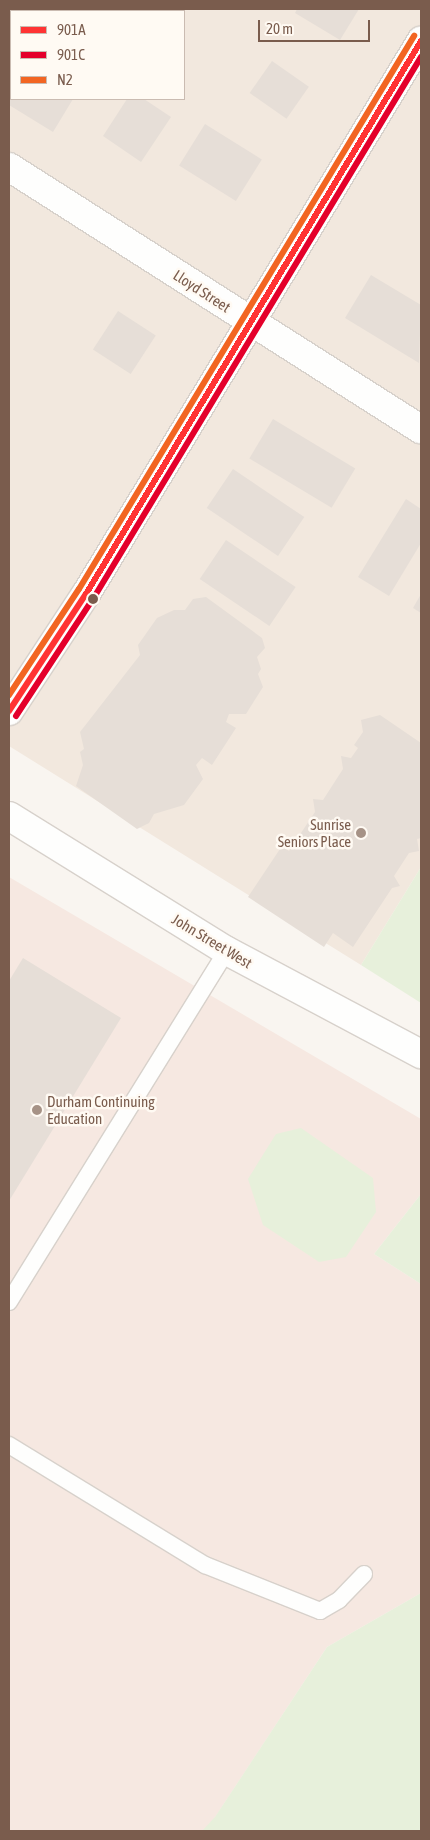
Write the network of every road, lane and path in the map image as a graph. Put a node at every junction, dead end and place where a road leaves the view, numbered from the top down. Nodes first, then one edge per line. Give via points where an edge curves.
1 (421, 41) edge
2 (9, 167) edge
3 (249, 322) junction
4 (421, 429) edge
5 (9, 711) edge
6 (9, 816) edge
7 (227, 951) junction
8 (421, 1054) edge
9 (9, 1302) edge
10 (9, 1445) edge
11 (364, 1574) dead end

1 - 3 street
2 - 3 street, Lloyd Street
3 - 4 street, Lloyd Street
3 - 5 street via 86,594
6 - 7 street, John Street West
7 - 8 street, John Street West
7 - 9 lane
10 - 11 lane via 205,1566 320,1611 339,1600

